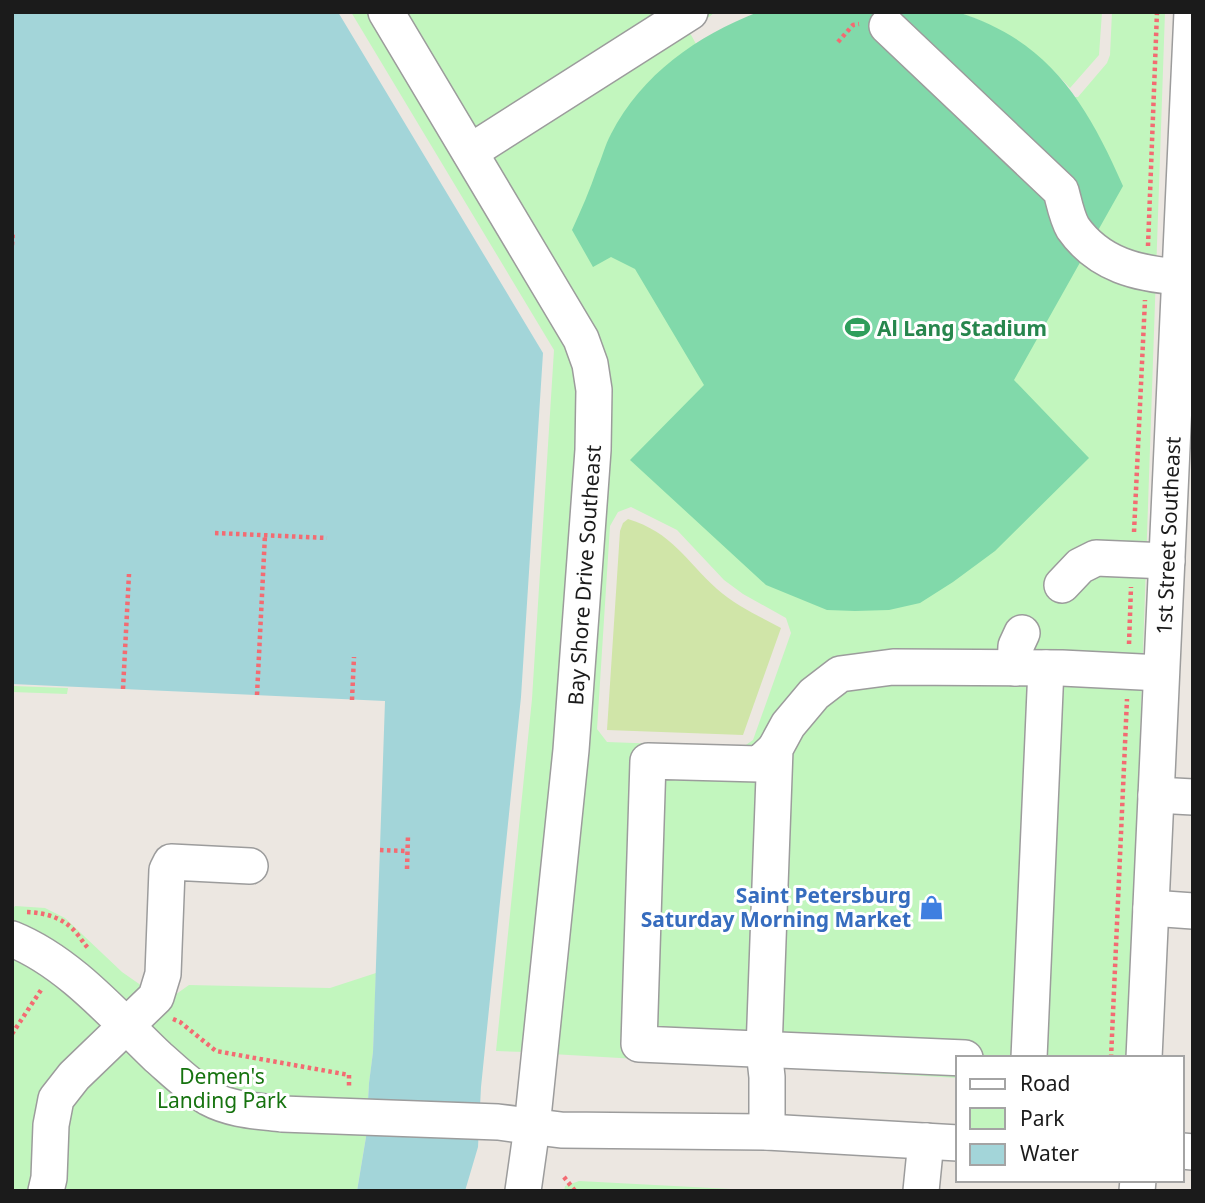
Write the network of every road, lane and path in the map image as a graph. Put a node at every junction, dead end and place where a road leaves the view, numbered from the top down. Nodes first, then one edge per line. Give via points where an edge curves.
1 (386, 12) edge
2 (690, 12) edge
3 (1192, 12) edge
4 (887, 26) dead end
5 (1190, 113) edge
6 (470, 152) junction
7 (13, 230) edge
8 (12, 245) edge
9 (1184, 287) edge
10 (1184, 379) edge
11 (1181, 503) edge
12 (215, 533) dead end
13 (265, 535) junction
14 (327, 538) dead end
15 (1167, 561) junction
16 (128, 574) dead end
17 (1131, 585) dead end
18 (1062, 586) dead end
19 (1022, 633) dead end
20 (1129, 649) dead end
21 (354, 657) dead end
22 (1030, 668) junction
23 (1161, 673) junction
24 (1127, 686) dead end
25 (123, 689) dead end
26 (257, 695) dead end
27 (352, 700) dead end
28 (775, 749) junction
29 (1156, 795) junction
30 (1193, 797) edge
31 (408, 835) dead end
32 (380, 850) dead end
33 (407, 852) junction
34 (250, 866) dead end
35 (407, 869) dead end
36 (1151, 908) junction
37 (1193, 911) edge
38 (19, 925) edge
39 (93, 952) dead end
40 (153, 1001) junction
41 (127, 1027) junction
42 (764, 1050) junction
43 (1029, 1056) edge
44 (1111, 1056) edge
45 (1144, 1056) edge
46 (956, 1058) edge
47 (349, 1075) dead end
48 (532, 1126) junction
49 (767, 1132) junction
50 (942, 1142) edge
51 (564, 1177) dead end
52 (46, 1191) edge
53 (523, 1191) edge
54 (575, 1191) edge
55 (921, 1191) edge

1 - 6 street, Bay Shore Drive Southeast
2 - 6 street
3 - 5 street, 1st Street Southeast
4 - 9 street via 1061,191 1072,226 1093,249 1124,268
5 - 9 street, 1st Street Southeast
6 - 48 street, Bay Shore Drive Southeast via 581,339 594,390 571,750
7 - 8 path
9 - 10 street, 1st Street Southeast
10 - 11 street, 1st Street Southeast
11 - 15 street, 1st Street Southeast
12 - 13 path
13 - 14 path
13 - 26 path
15 - 18 street via 1096,558 1080,566
15 - 23 street, 1st Street Southeast
16 - 25 path
17 - 20 path
19 - 22 street via 1016,646
21 - 27 path
22 - 23 street
22 - 28 street via 893,667 840,674 814,694
22 - 43 street
23 - 29 street, 1st Street Southeast
24 - 44 path
28 - 42 street
28 - 42 street via 759,764 648,761 639,1044
29 - 30 street
29 - 36 street, 1st Street Southeast
31 - 33 path
32 - 33 path
33 - 35 path
34 - 40 street via 171,862 163,974
36 - 37 street
36 - 45 street, 1st Street Southeast
38 - 39 path via 48,914 77,933
38 - 41 street via 26,944 85,987
40 - 41 street
40 - 47 path via 216,1051
41 - 48 street via 178,1075 228,1106 282,1114
41 - 52 street via 56,1099
42 - 46 street
42 - 49 street
48 - 49 street
48 - 53 street, Bay Shore Drive Southeast
49 - 50 street
50 - 55 street
51 - 54 path

